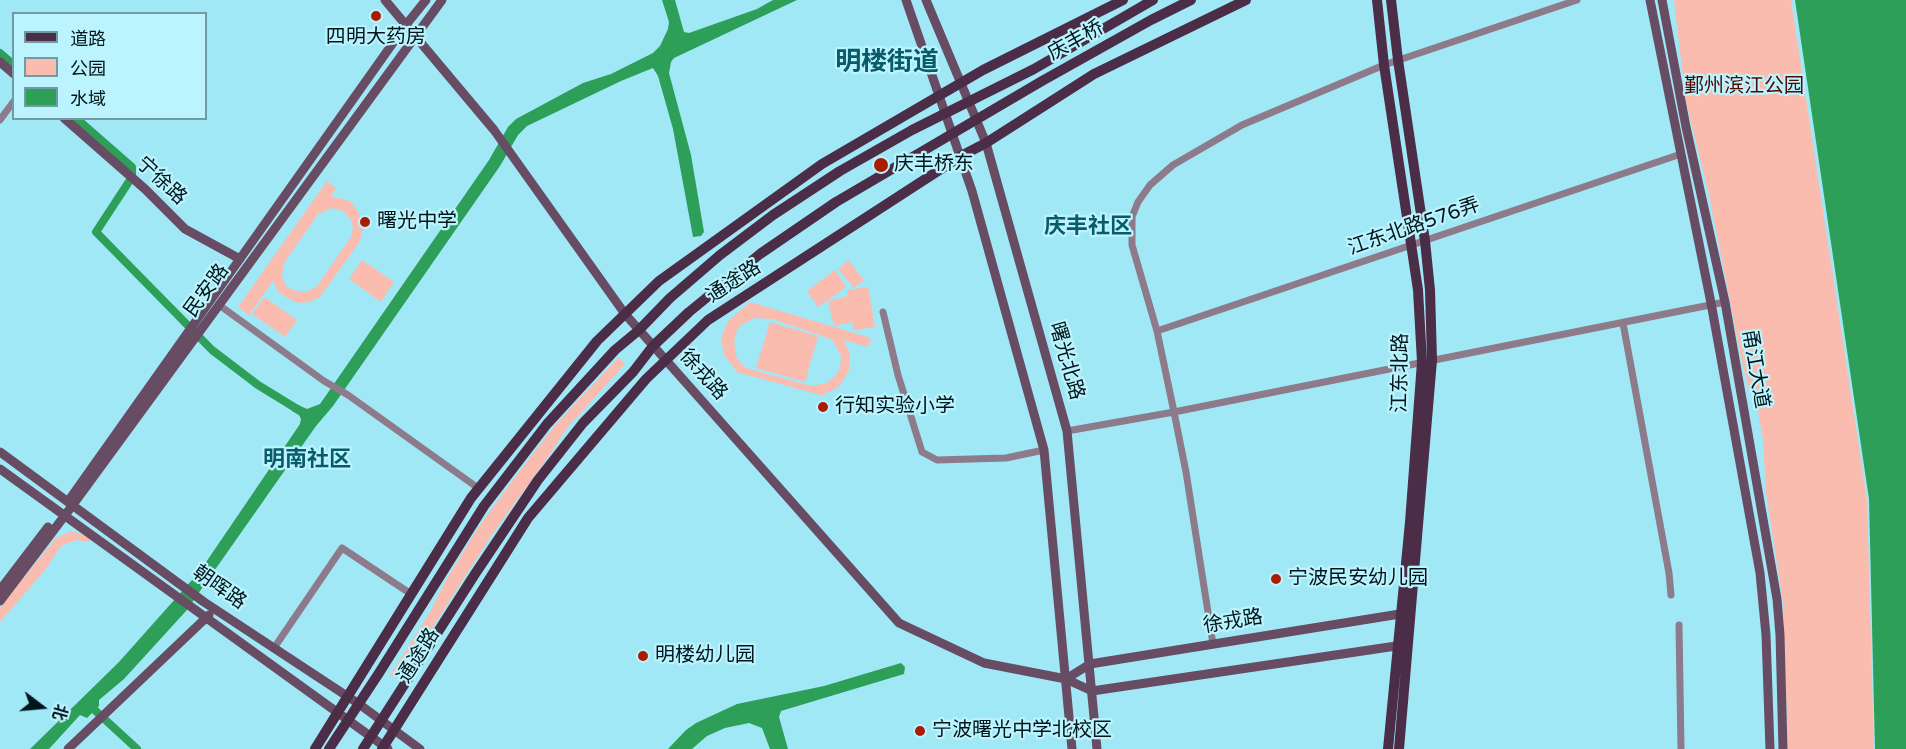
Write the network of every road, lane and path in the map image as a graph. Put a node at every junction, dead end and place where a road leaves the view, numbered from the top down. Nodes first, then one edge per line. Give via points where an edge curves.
1 (385, 0) edge
2 (426, 0) edge
3 (442, 0) edge
4 (906, 0) edge
5 (926, 0) edge
6 (1123, 0) edge
7 (1153, 0) edge
8 (1191, 0) edge
9 (1246, 0) edge
10 (1377, 0) edge
11 (1391, 0) edge
12 (1577, 0) edge
13 (1650, 0) edge
14 (1662, 0) edge
15 (405, 26) junction
16 (414, 37) junction
17 (1398, 60) junction
18 (0, 62) edge
19 (1384, 65) junction
20 (1034, 69) joint
21 (12, 72) edge
22 (1042, 81) joint
23 (960, 83) junction
24 (939, 94) junction
25 (968, 102) junction
26 (12, 104) edge
27 (946, 113) junction
28 (975, 119) junction
29 (0, 120) edge
30 (66, 120) edge
31 (953, 133) junction
32 (986, 143) junction
33 (1681, 154) junction
34 (961, 156) junction
35 (1425, 241) junction
36 (1413, 246) junction
37 (240, 259) junction
38 (1725, 302) junction
39 (1712, 303) junction
40 (219, 305) junction
41 (883, 312) dead end
42 (625, 314) junction
43 (204, 318) junction
44 (1623, 323) junction
45 (639, 330) junction
46 (1156, 331) junction
47 (653, 346) junction
48 (665, 360) junction
49 (1427, 361) junction
50 (1174, 412) junction
51 (1067, 431) junction
52 (1044, 450) junction
53 (0, 452) edge
54 (0, 468) edge
55 (478, 488) junction
56 (70, 504) junction
57 (62, 514) junction
58 (0, 590) edge
59 (411, 594) junction
60 (1671, 595) dead end
61 (0, 601) edge
62 (216, 609) junction
63 (1406, 613) junction
64 (203, 616) junction
65 (1679, 625) dead end
66 (1213, 644) junction
67 (1404, 644) junction
68 (274, 648) junction
69 (1090, 664) junction
70 (1066, 679) junction
71 (1092, 691) junction
72 (348, 696) junction
73 (359, 704) junction
74 (338, 712) junction
75 (348, 720) junction
76 (382, 720) junction
77 (394, 729) junction
78 (371, 737) junction
79 (384, 748) edge
80 (68, 749) edge
81 (315, 749) edge
82 (329, 749) edge
83 (363, 749) edge
84 (420, 749) edge
85 (1072, 749) edge
86 (1097, 749) edge
87 (1388, 749) edge
88 (1399, 749) edge
89 (1681, 749) edge
90 (1770, 749) edge
91 (1783, 749) edge

1 - 15 main road, 徐戎路
2 - 15 main road, 民安路
3 - 16 main road, 民安路
4 - 24 main road
5 - 23 main road, 曙光北路
6 - 23 main road, 通途路
7 - 20 main road, 庆丰桥
8 - 22 main road, 庆丰桥
9 - 32 main road, 通途路 via 1094,74
10 - 19 main road, 江东北路
11 - 17 main road, 江东北路
12 - 17 street
13 - 33 main road, 甬江大道
14 - 38 main road, 甬江大道
15 - 16 main road, 徐戎路
15 - 37 main road, 民安路
16 - 40 main road, 民安路
16 - 42 main road, 徐戎路 via 494,130
17 - 19 street
17 - 35 main road, 江东北路
18 - 21 main road
19 - 36 main road, 江东北路
19 - 46 street via 1242,125 1173,165 1150,185 1134,210 1132,245
20 - 25 main road, 通途路
22 - 28 main road, 通途路
23 - 24 main road, 通途路
23 - 25 main road, 曙光北路
24 - 27 main road
24 - 42 main road, 通途路 via 822,164 659,281
25 - 27 main road, 通途路
25 - 28 main road, 曙光北路
26 - 29 street
27 - 31 main road
27 - 45 main road, 通途路 via 840,171 773,215 670,298
28 - 31 main road, 通途路
28 - 32 main road, 曙光北路
30 - 37 main road, 宁徐路 via 184,229
31 - 34 main road
31 - 47 main road, 通途路 via 836,202 760,254
32 - 34 main road, 通途路
32 - 51 main road, 曙光北路
33 - 35 street, 江东北路576弄
33 - 39 main road, 甬江大道
34 - 48 main road, 通途路 via 708,320
34 - 52 main road
35 - 36 street, 江东北路576弄
35 - 49 main road, 江东北路 via 1430,290
36 - 46 street, 江东北路576弄
36 - 49 main road, 江东北路
37 - 43 main road, 民安路
38 - 39 street
38 - 91 main road, 甬江大道 via 1777,599
39 - 44 street
39 - 90 main road, 甬江大道 via 1760,573
40 - 43 main road, 民安路
40 - 55 street
41 - 52 street via 922,452 937,460 1006,458
42 - 45 main road, 徐戎路
42 - 55 main road, 通途路 via 597,341
43 - 56 main road, 民安路
44 - 49 street
44 - 60 street
45 - 47 main road, 徐戎路
45 - 73 main road, 通途路 via 615,350 547,424 484,506
46 - 50 street
47 - 48 main road, 徐戎路
47 - 76 main road, 通途路 via 538,480
48 - 70 main road, 徐戎路 via 899,623 984,663
48 - 77 main road, 通途路 via 528,518
49 - 50 street
49 - 63 main road, 江东北路
50 - 51 street
50 - 66 street
51 - 69 main road, 曙光北路
52 - 70 main road
53 - 56 main road, 朝晖路
54 - 57 main road, 朝晖路
55 - 59 main road, 通途路
56 - 57 main road, 民安路
56 - 62 main road, 朝晖路
57 - 58 main road, 民安路
57 - 61 main road, 民安路
57 - 64 main road, 朝晖路
59 - 68 street via 342,548
59 - 72 main road, 通途路
62 - 64 main road
62 - 68 main road, 朝晖路
63 - 66 main road, 徐戎路
63 - 67 main road, 江东北路
64 - 74 main road, 朝晖路
64 - 80 main road
65 - 89 street
66 - 69 main road, 徐戎路
67 - 71 main road
67 - 87 main road, 江东北路
67 - 88 main road, 江东北路
68 - 72 main road, 朝晖路
69 - 70 main road, 徐戎路
69 - 71 main road, 曙光北路
70 - 71 main road, 徐戎路
70 - 85 main road
71 - 86 main road, 曙光北路
72 - 73 main road, 朝晖路
72 - 74 main road, 通途路
73 - 75 main road, 通途路
73 - 76 main road, 朝晖路
74 - 75 main road, 朝晖路
74 - 81 main road, 通途路
75 - 78 main road, 朝晖路
75 - 82 main road, 通途路
76 - 77 main road, 朝晖路
76 - 78 main road, 通途路
77 - 79 main road, 通途路
77 - 84 main road, 朝晖路
78 - 79 main road, 朝晖路
78 - 83 main road, 通途路

